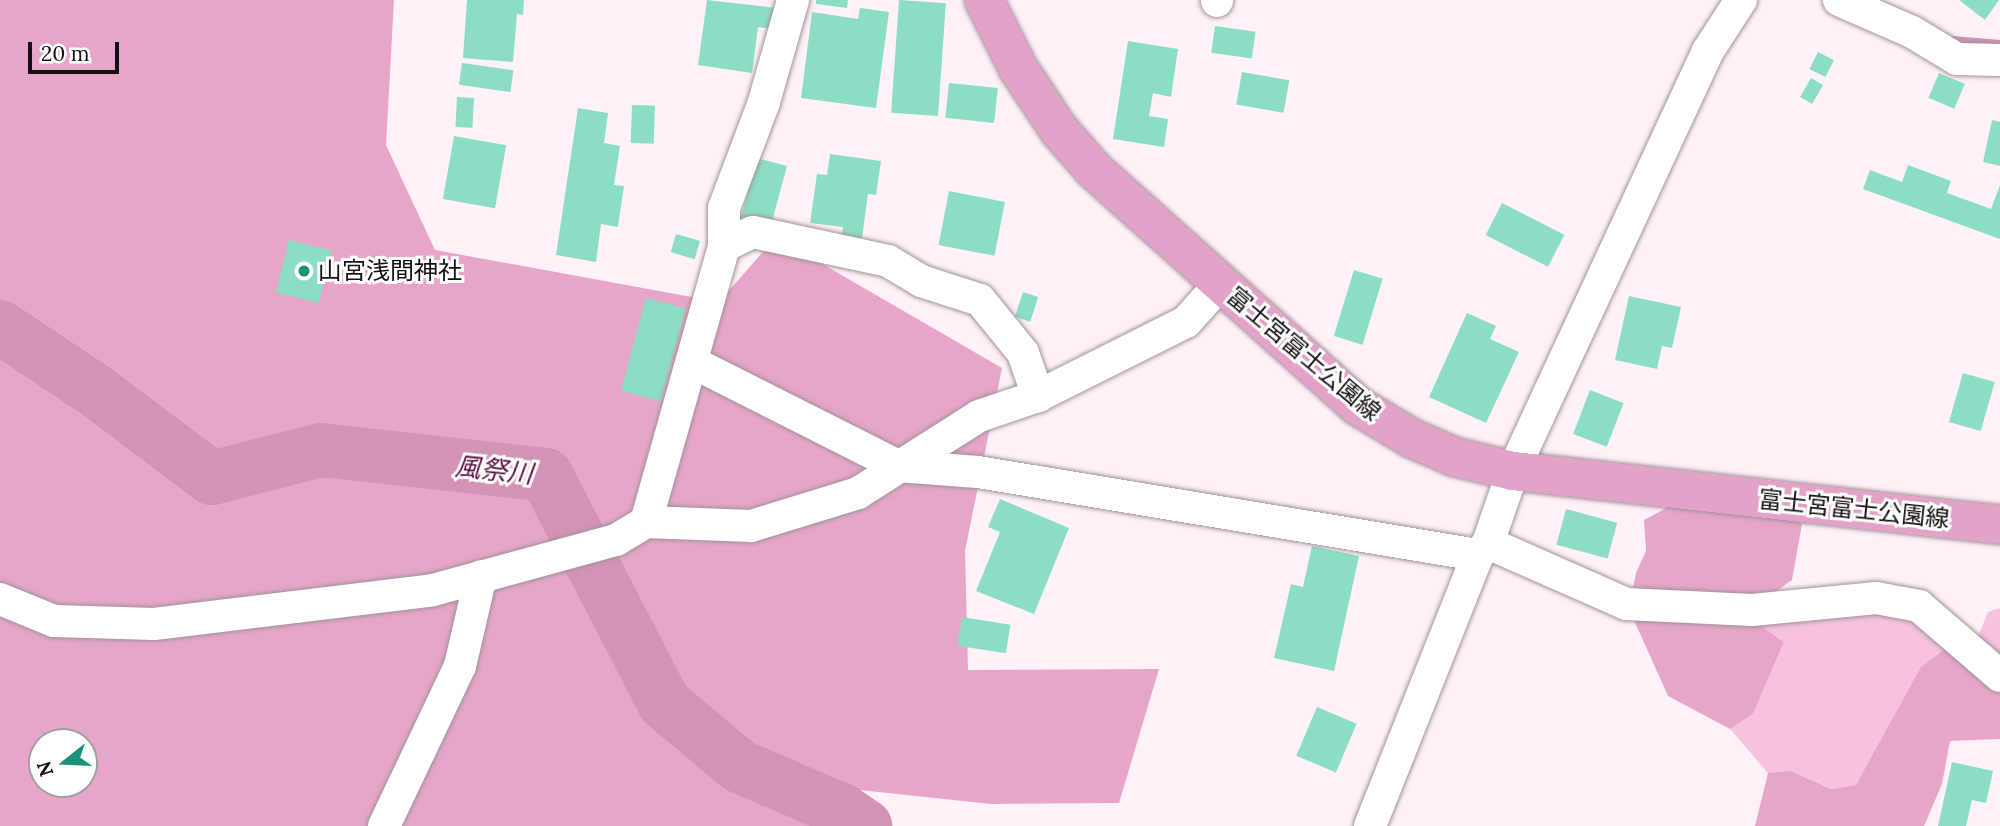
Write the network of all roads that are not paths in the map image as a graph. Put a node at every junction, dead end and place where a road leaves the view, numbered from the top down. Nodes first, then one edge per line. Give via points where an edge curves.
1 (793, 0) edge
2 (984, 0) edge
3 (1741, 0) edge
4 (1839, 0) edge
5 (2000, 60) edge
6 (724, 246) junction
7 (1220, 284) junction
8 (692, 362) junction
9 (1038, 396) junction
10 (898, 466) junction
11 (1513, 471) junction
12 (646, 522) junction
13 (2000, 525) edge
14 (1483, 549) junction
15 (481, 576) junction
16 (0, 599) edge
17 (2000, 676) edge
18 (384, 826) edge
19 (1370, 826) edge

1 - 6 street via 764,102 724,208
2 - 7 main road, 富士宮富士公園線 via 1018,68 1059,130 1094,170
3 - 11 street via 1708,51
4 - 5 street via 1912,32 1957,59
6 - 8 street
6 - 9 street via 753,232 888,261 921,281 980,300 1023,353
7 - 9 street via 1186,323
7 - 11 main road, 富士宮富士公園線 via 1359,406 1411,438 1455,457
8 - 10 street
8 - 12 street
9 - 10 street via 979,416
10 - 12 street via 859,493 751,526
10 - 14 street via 978,472
11 - 13 main road, 富士宮富士公園線
11 - 14 street
12 - 15 street via 616,540
14 - 17 street via 1626,604 1752,610 1876,598 1919,606
14 - 19 street
15 - 16 street via 433,590 153,624 54,621
15 - 18 street via 460,666

